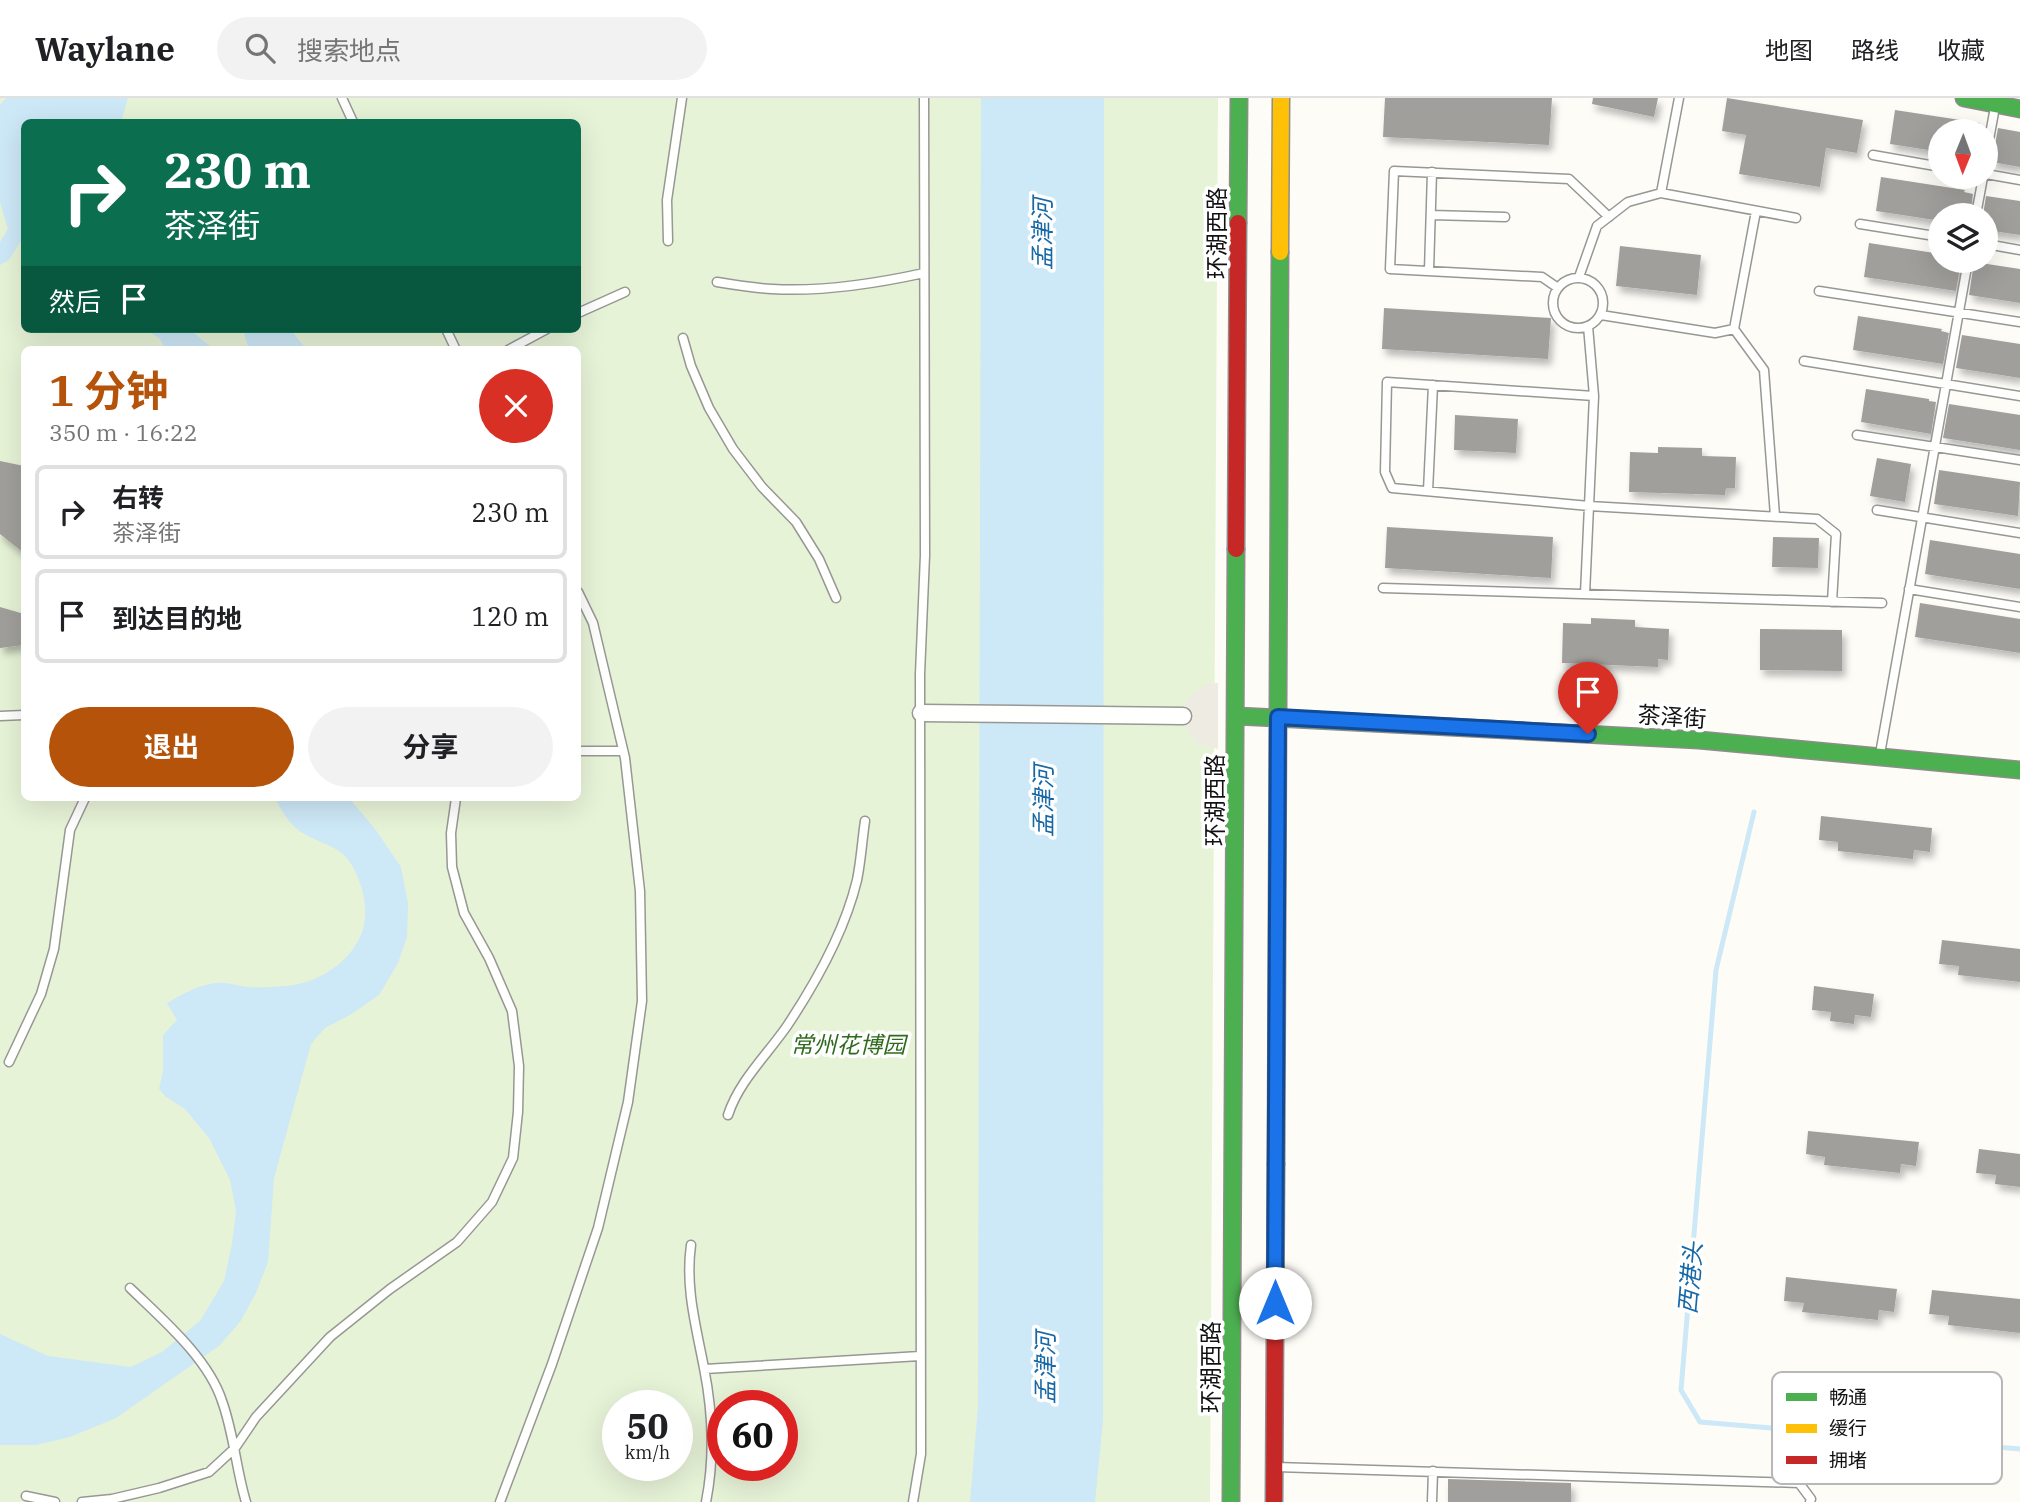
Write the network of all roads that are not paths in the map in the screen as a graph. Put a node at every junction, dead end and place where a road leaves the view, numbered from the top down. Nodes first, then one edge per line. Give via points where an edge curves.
1 (342, 98) edge
2 (682, 98) edge
3 (924, 98) edge
4 (1239, 98) edge
5 (1281, 98) edge
6 (1679, 98) edge
7 (1964, 98) edge
8 (1995, 104) junction
9 (2020, 109) edge
10 (352, 119) edge
11 (1992, 119) edge
12 (1873, 155) dead end
13 (1928, 165) edge
14 (1432, 172) junction
15 (1998, 177) edge
16 (2020, 180) edge
17 (1661, 194) junction
18 (1756, 211) junction
19 (1431, 215) junction
20 (1505, 217) dead end
21 (1609, 217) junction
22 (1796, 218) dead end
23 (1860, 224) dead end
24 (1928, 235) edge
25 (668, 241) dead end
26 (1998, 246) edge
27 (2020, 250) edge
28 (1429, 271) junction
29 (924, 273) junction
30 (1966, 273) edge
31 (1579, 277) junction
32 (717, 282) dead end
33 (1558, 288) junction
34 (1819, 291) dead end
35 (625, 292) dead end
36 (581, 312) edge
37 (1958, 313) junction
38 (1601, 315) junction
39 (2020, 322) edge
40 (1588, 327) junction
41 (1734, 329) junction
42 (540, 333) edge
43 (683, 338) dead end
44 (515, 346) edge
45 (1804, 361) dead end
46 (1946, 384) junction
47 (1433, 385) junction
48 (1594, 396) junction
49 (2020, 396) edge
50 (1857, 435) dead end
51 (1934, 447) junction
52 (2020, 460) edge
53 (1428, 491) junction
54 (1589, 506) junction
55 (1877, 509) dead end
56 (1775, 516) junction
57 (1922, 517) junction
58 (2020, 533) edge
59 (1383, 588) dead end
60 (1909, 589) junction
61 (1585, 594) junction
62 (581, 598) edge
63 (836, 598) dead end
64 (1832, 601) junction
65 (1882, 603) dead end
66 (2020, 607) edge
67 (929, 713) junction
68 (21, 715) edge
69 (0, 716) edge
70 (1183, 716) dead end
71 (1237, 716) junction
72 (1278, 717) junction
73 (581, 751) edge
74 (623, 751) junction
75 (1880, 757) junction
76 (2020, 770) edge
77 (84, 801) edge
78 (456, 801) edge
79 (865, 821) dead end
80 (9, 1062) dead end
81 (728, 1115) dead end
82 (691, 1245) dead end
83 (130, 1288) dead end
84 (920, 1356) junction
85 (705, 1369) junction
86 (235, 1448) junction
87 (1274, 1467) junction
88 (1433, 1471) junction
89 (1772, 1482) edge
90 (1800, 1484) edge
91 (26, 1496) dead end
92 (55, 1502) edge
93 (82, 1502) edge
94 (246, 1502) edge
95 (500, 1502) edge
96 (706, 1502) edge
97 (912, 1502) edge
98 (1231, 1502) edge
99 (1274, 1502) edge
100 (1432, 1502) edge
101 (1810, 1502) edge

1 - 10 lane
2 - 25 lane via 667,200
3 - 29 lane
4 - 71 main road, 环湖西路
5 - 72 main road
6 - 17 lane
7 - 8 main road
8 - 9 main road
8 - 11 lane
12 - 13 lane
14 - 19 lane
14 - 21 lane via 1569,179
14 - 28 lane via 1394,171 1390,269
15 - 16 lane
17 - 18 lane
17 - 21 lane via 1628,202
18 - 22 lane
18 - 41 lane
19 - 20 lane
19 - 28 lane
21 - 31 lane via 1597,226
23 - 24 lane
26 - 27 lane
28 - 33 lane via 1542,277
29 - 32 lane via 835,288 771,289
29 - 67 lane
30 - 37 lane
31 - 33 lane
31 - 38 lane via 1601,290
33 - 40 lane via 1553,303 1558,318 1572,328
34 - 37 lane
35 - 36 lane
37 - 39 lane
37 - 46 lane
38 - 40 lane
38 - 41 lane via 1715,333
40 - 48 lane
41 - 56 lane via 1764,370
42 - 44 lane
43 - 63 lane via 709,408 733,449 796,522
45 - 46 lane
46 - 49 lane
46 - 51 lane
47 - 48 lane
47 - 53 lane
47 - 53 lane via 1387,382 1385,472 1392,488
48 - 54 lane
50 - 51 lane
51 - 52 lane
51 - 57 lane
53 - 54 lane
54 - 56 lane
54 - 61 lane
55 - 57 lane
56 - 64 lane via 1817,519 1836,534
57 - 58 lane
57 - 60 lane
59 - 61 lane
60 - 66 lane
60 - 75 lane
61 - 64 lane
62 - 74 lane via 593,623
64 - 65 lane
67 - 70 street
67 - 84 lane
68 - 69 lane
71 - 72 main road, 茶泽街
71 - 98 main road, 环湖西路
72 - 75 main road, 茶泽街 via 1699,740
72 - 87 main road
73 - 74 lane
74 - 95 lane via 640,891 642,1002 628,1102 598,1228
75 - 76 main road, 茶泽街
77 - 80 lane via 70,830 51,961
78 - 86 lane via 452,867 464,914 512,1011 519,1066 513,1158 492,1202 457,1242 330,1337 256,1417
79 - 81 lane via 856,881 837,935 805,998 743,1084
82 - 85 lane via 690,1300
83 - 86 lane via 208,1372 221,1398
84 - 85 lane
84 - 97 lane via 921,1454
85 - 96 lane via 714,1441
86 - 93 lane via 209,1472 159,1488
86 - 94 lane
87 - 88 lane
87 - 99 main road
88 - 89 lane
88 - 100 lane
90 - 101 lane
91 - 92 lane

